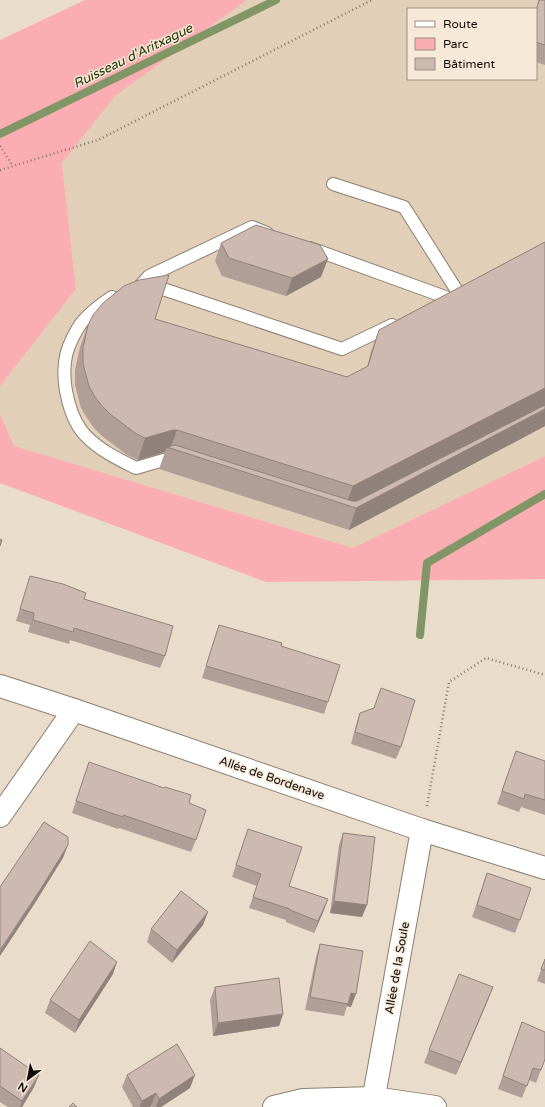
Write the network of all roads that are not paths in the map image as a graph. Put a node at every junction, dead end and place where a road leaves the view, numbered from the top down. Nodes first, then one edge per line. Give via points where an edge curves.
1 (333, 184) dead end
2 (281, 238) edge
3 (303, 246) edge
4 (471, 288) edge
5 (131, 289) junction
6 (453, 296) junction
7 (434, 305) edge
8 (406, 318) edge
9 (190, 466) edge
10 (0, 686) edge
11 (74, 710) junction
12 (0, 816) edge
13 (422, 830) junction
14 (545, 868) edge
15 (373, 1103) edge
16 (274, 1107) edge
17 (436, 1107) edge

1 - 6 lane via 404,207
2 - 5 lane via 252,227 149,276
3 - 6 lane
4 - 6 lane
5 - 8 lane via 158,287 342,349
5 - 9 lane via 109,299 92,312 79,327 70,344 65,363 67,401 86,436 103,451 136,468 167,459
6 - 7 lane
10 - 11 street, Allée de Bordenave
11 - 12 street
11 - 13 street, Allée de Bordenave
13 - 14 street, Allée de Bordenave
13 - 15 street, Allée de la Soule
15 - 16 street via 303,1100
15 - 17 street

